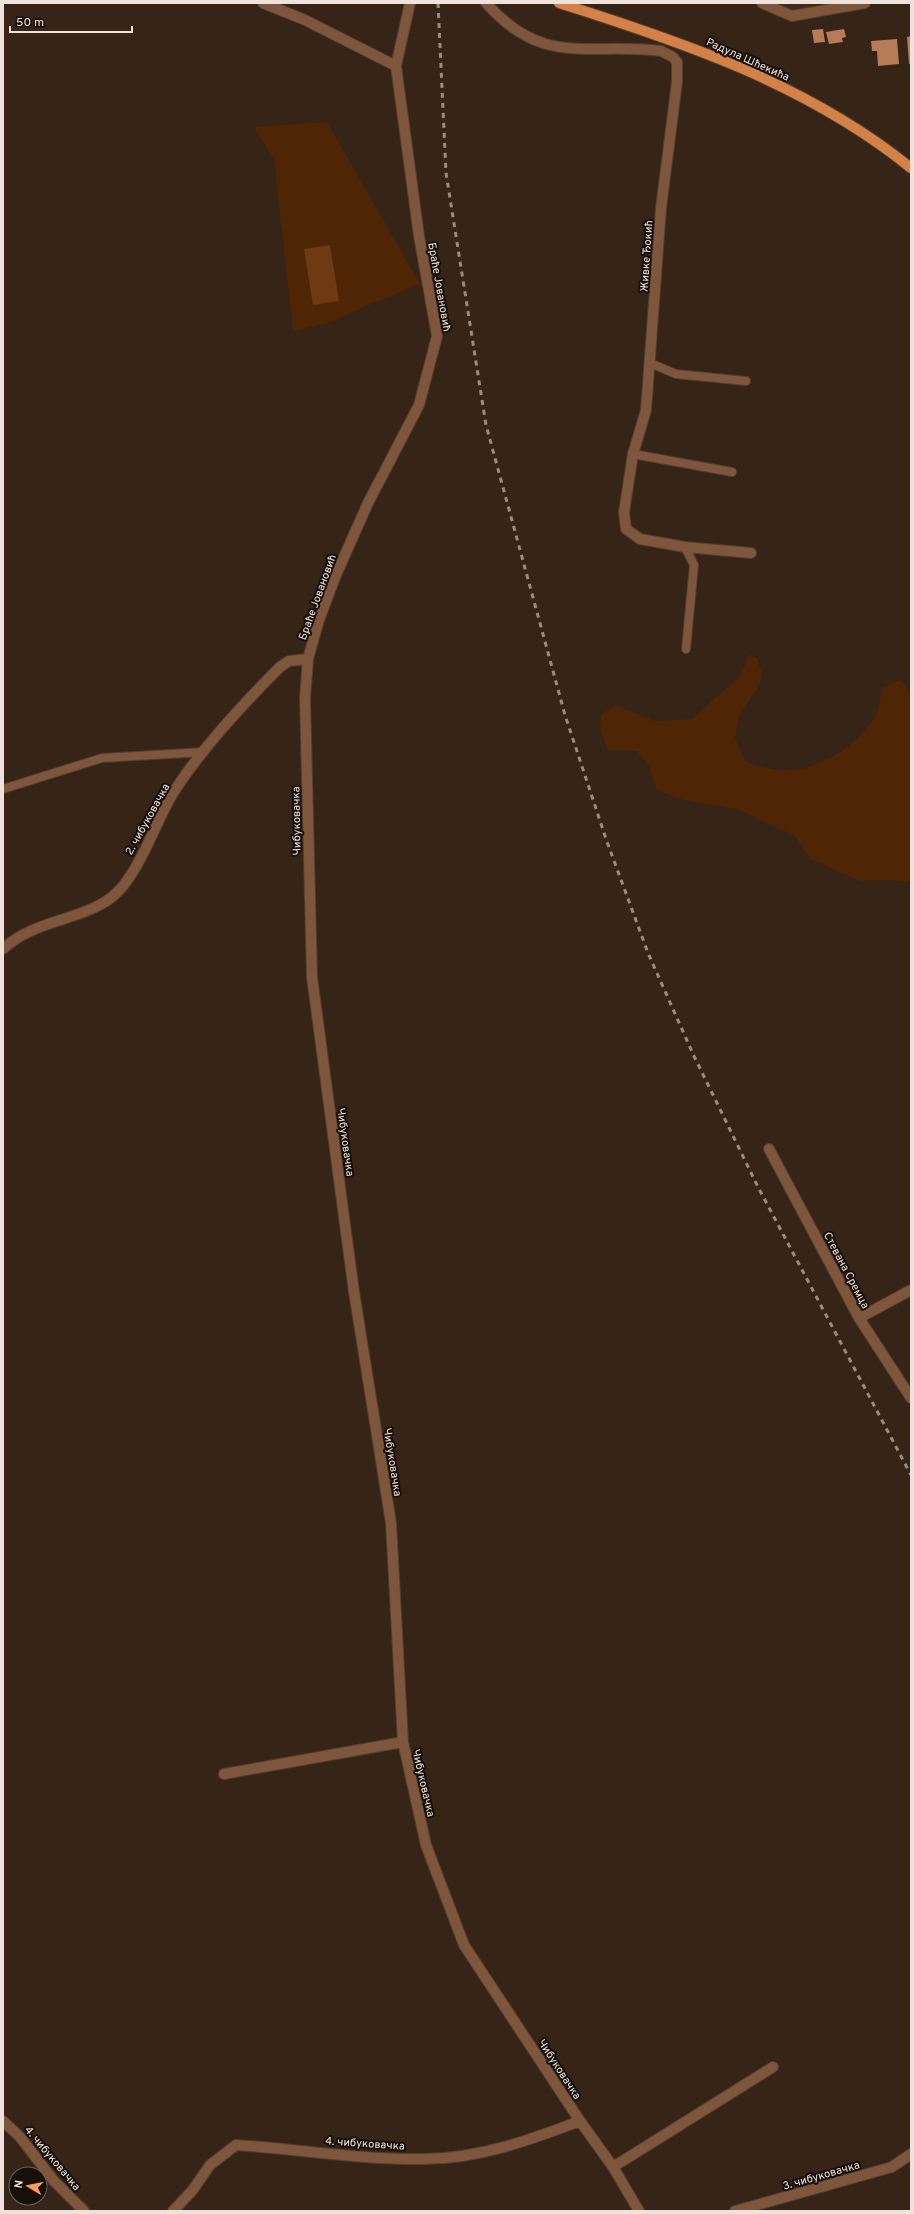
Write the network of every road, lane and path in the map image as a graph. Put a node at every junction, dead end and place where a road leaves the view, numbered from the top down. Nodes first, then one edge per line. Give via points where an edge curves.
1 (263, 3) edge
2 (410, 3) edge
3 (486, 3) edge
4 (559, 3) edge
5 (762, 3) edge
6 (865, 3) edge
7 (396, 66) junction
8 (911, 168) edge
9 (650, 363) junction
10 (746, 381) dead end
11 (633, 454) junction
12 (732, 472) dead end
13 (685, 547) junction
14 (752, 552) dead end
15 (686, 649) dead end
16 (308, 659) junction
17 (204, 752) junction
18 (3, 789) edge
19 (3, 948) edge
20 (769, 1149) dead end
21 (911, 1290) edge
22 (859, 1318) junction
23 (911, 1398) edge
24 (403, 1742) junction
25 (224, 1774) dead end
26 (773, 2067) dead end
27 (3, 2121) edge
28 (580, 2121) junction
29 (911, 2154) edge
30 (613, 2167) junction
31 (84, 2211) edge
32 (173, 2211) edge
33 (639, 2211) edge
34 (734, 2211) edge

1 - 7 street via 306,20
2 - 7 street
3 - 9 street, Живке Ђокић via 510,25 547,45 581,50 655,51 668,54 677,62
4 - 8 main road, Радула Шћекића via 686,45 787,89 870,138
5 - 6 street via 792,16
7 - 16 street, Браће Јовановић via 419,236 437,336 419,405 368,503 336,575
9 - 10 lane via 676,374
9 - 11 street, Живке Ђокић via 646,410
11 - 12 lane
11 - 13 street, Живке Ђокић via 624,512 626,529 640,539
13 - 14 street, Живке Ђокић
13 - 15 lane via 694,565
16 - 17 street, 2. чибуковачка via 292,660 280,667
16 - 24 street, Чибуковачка via 305,698 312,977 354,1292 391,1523
17 - 18 lane via 102,758
17 - 19 street, 2. чибуковачка via 172,795 133,869 112,897 27,932
20 - 22 street, Стевана Сремца
21 - 22 street
22 - 23 street, Стевана Сремца
24 - 25 street
24 - 28 street, Чибуковачка via 426,1845 464,1944
26 - 30 street
27 - 31 street, 4. чибуковачка via 20,2137 54,2181
28 - 30 street, Чибуковачка
28 - 32 street, 4. чибуковачка via 537,2137 480,2153 424,2159 236,2145 210,2165 192,2192
29 - 34 street, 3. чибуковачка via 892,2167
30 - 33 street, Чибуковачка

